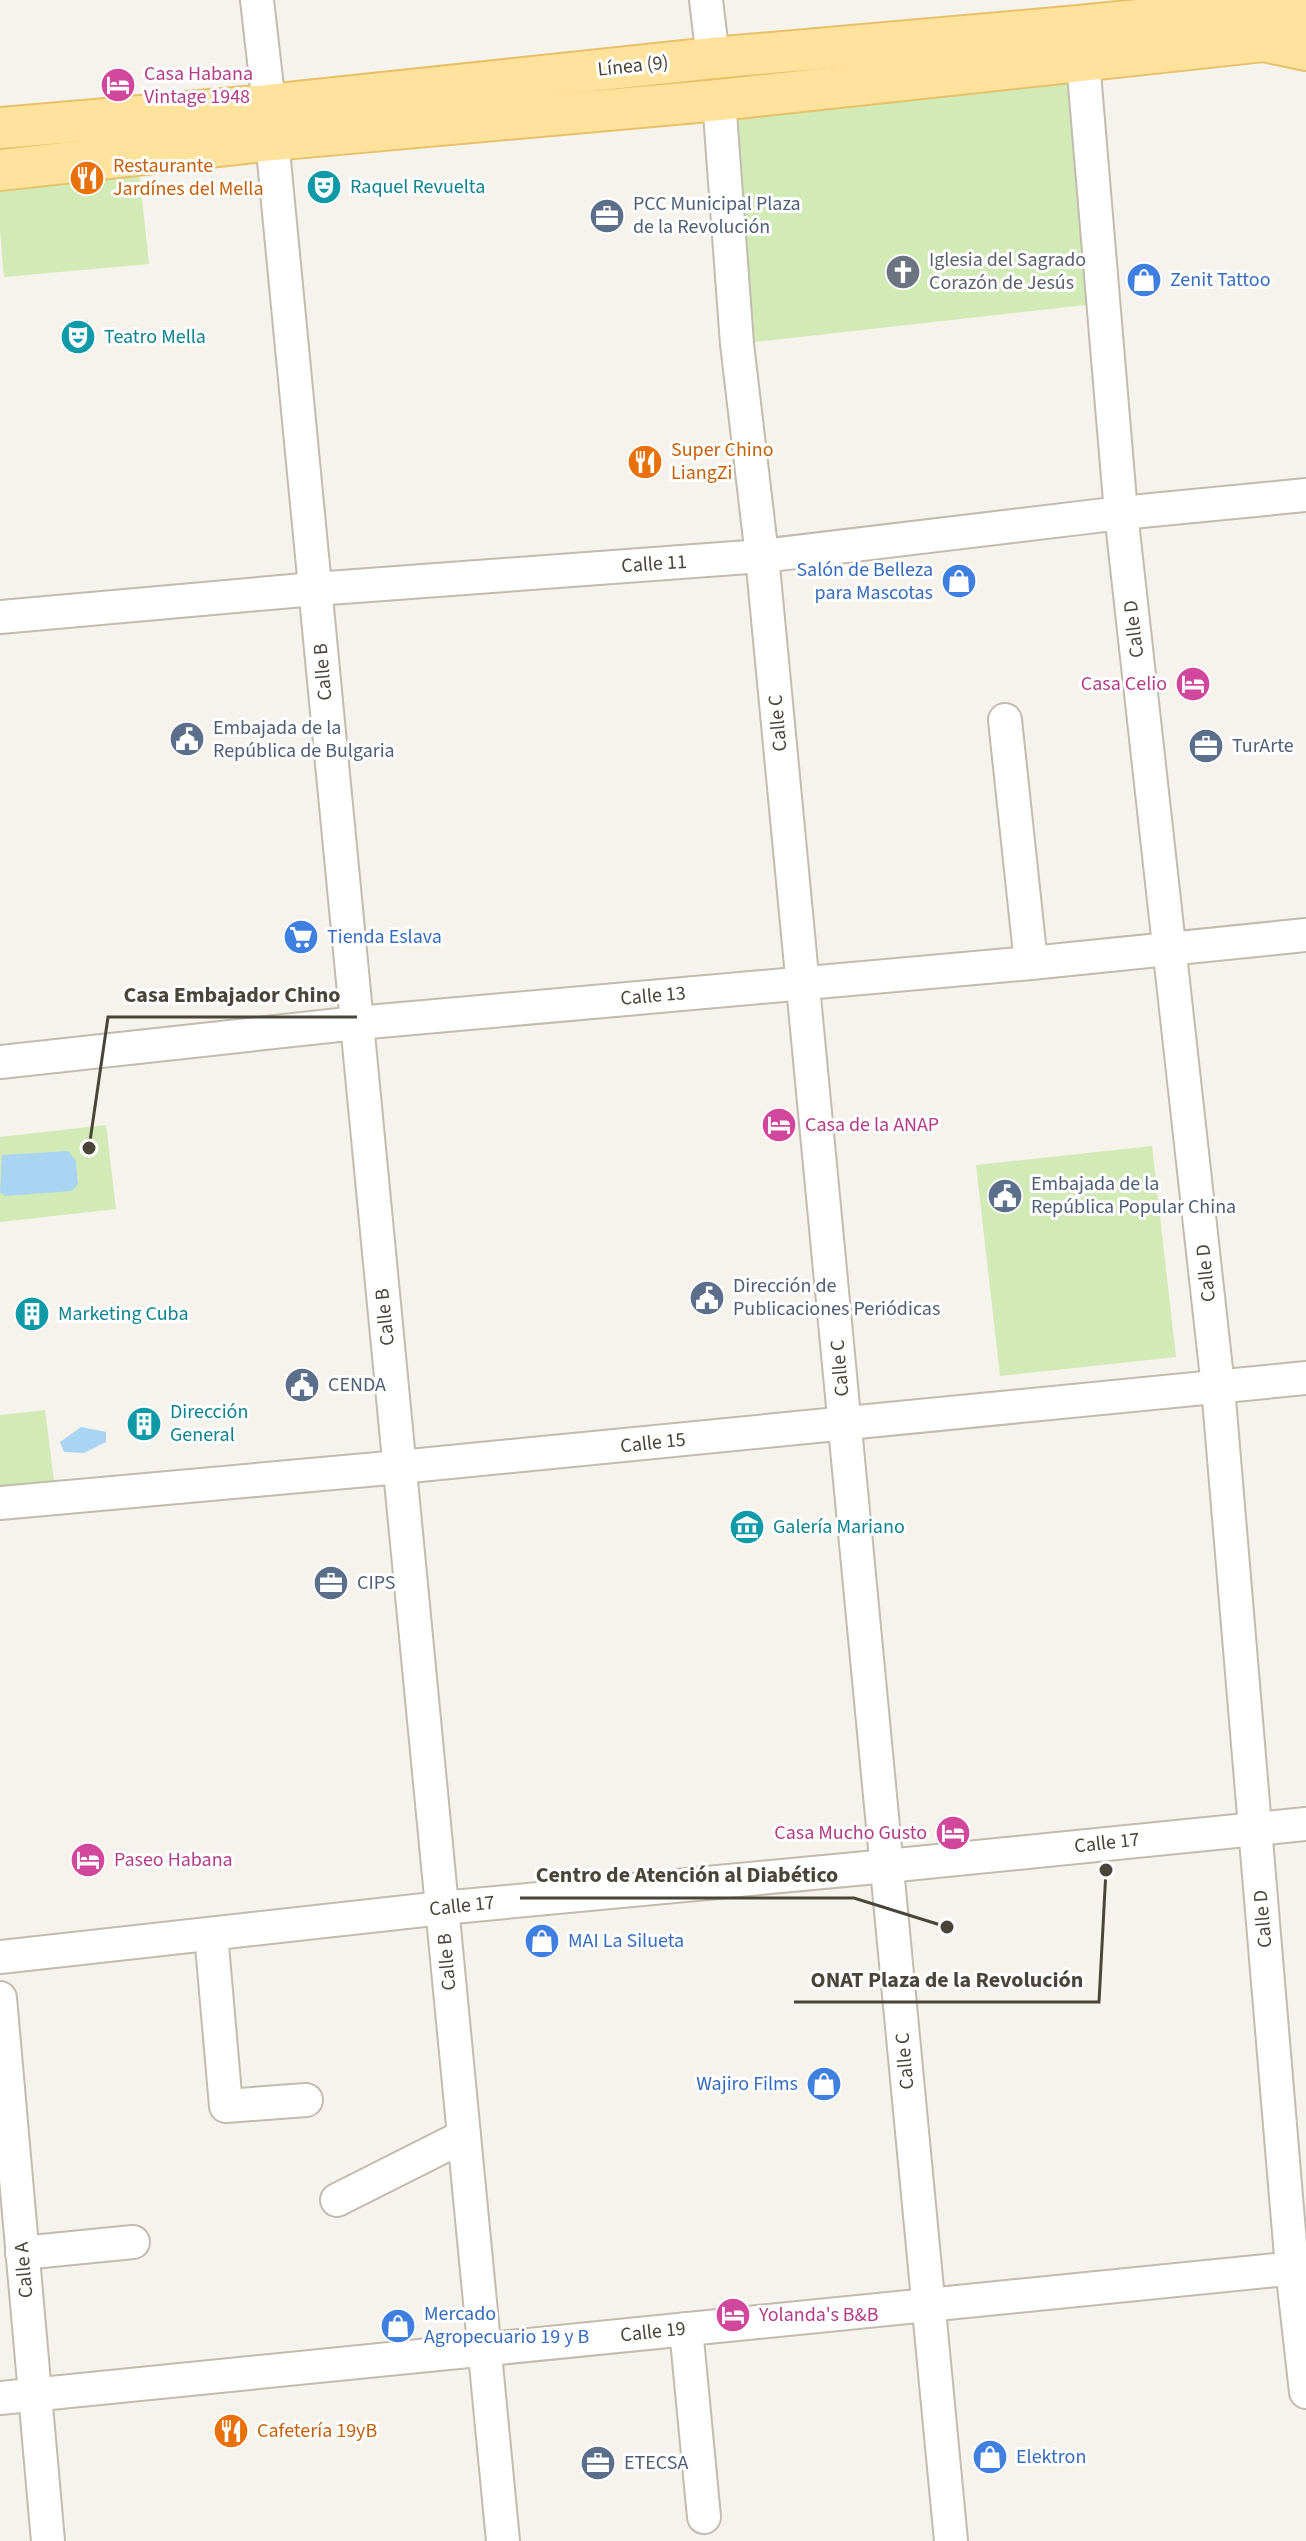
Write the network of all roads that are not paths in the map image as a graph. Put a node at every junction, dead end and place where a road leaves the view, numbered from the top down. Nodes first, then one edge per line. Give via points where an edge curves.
1 (257, 0) edge
2 (706, 0) edge
3 (1306, 1) edge
4 (1306, 15) edge
5 (1265, 24) junction
6 (1079, 29) edge
7 (1306, 50) edge
8 (713, 58) junction
9 (719, 100) junction
10 (271, 123) junction
11 (0, 128) edge
12 (0, 170) edge
13 (1306, 495) edge
14 (1121, 513) junction
15 (762, 556) junction
16 (315, 589) junction
17 (0, 617) edge
18 (1005, 720) dead end
19 (1306, 935) edge
20 (1171, 949) junction
21 (1031, 963) junction
22 (803, 983) junction
23 (357, 1023) junction
24 (0, 1062) edge
25 (1306, 1378) edge
26 (1218, 1387) junction
27 (845, 1424) junction
28 (400, 1467) junction
29 (0, 1503) edge
30 (1306, 1824) edge
31 (1255, 1828) junction
32 (887, 1866) junction
33 (442, 1908) junction
34 (211, 1934) junction
35 (0, 1957) edge
36 (0, 1998) edge
37 (306, 2100) dead end
38 (464, 2136) junction
39 (337, 2200) dead end
40 (133, 2242) dead end
41 (22, 2253) junction
42 (1299, 2268) edge
43 (928, 2305) junction
44 (686, 2329) junction
45 (484, 2349) junction
46 (1306, 2392) edge
47 (35, 2394) junction
48 (0, 2398) edge
49 (704, 2517) dead end
50 (48, 2541) edge
51 (503, 2541) edge
52 (951, 2541) edge

1 - 10 street, Calle B
2 - 8 street
3 - 5 street
4 - 5 main road
5 - 6 main road, Línea (9)
5 - 7 main road
6 - 8 main road, Línea (9)
6 - 9 main road, Línea (9)
6 - 14 street, Calle D
8 - 10 main road, Línea (9)
9 - 10 main road, Línea (9)
9 - 15 street, Calle C via 737,344
10 - 11 main road, Línea (9)
10 - 12 main road, Línea (9)
10 - 16 street, Calle B
13 - 14 street, Calle 11
14 - 15 street, Calle 11
14 - 20 street, Calle D
15 - 16 street, Calle 11
15 - 22 street, Calle C
16 - 17 street, Calle 11
16 - 23 street, Calle B
18 - 21 street
19 - 20 street, Calle 13
20 - 21 street, Calle 13
20 - 26 street, Calle D
21 - 22 street, Calle 13
22 - 23 street, Calle 13
22 - 27 street, Calle C
23 - 24 street, Calle 13
23 - 28 street, Calle B
25 - 26 street, Calle 15
26 - 27 street, Calle 15
26 - 31 street, Calle D
27 - 28 street, Calle 15
27 - 32 street, Calle C
28 - 29 street, Calle 15
28 - 33 street, Calle B
30 - 31 street, Calle 17
31 - 32 street, Calle 17
31 - 42 street, Calle D
32 - 33 street, Calle 17
32 - 43 street, Calle C
33 - 34 street, Calle 17
33 - 38 street, Calle B
34 - 35 street, Calle 17
34 - 37 street via 226,2106
36 - 41 street, Calle A
38 - 39 street
38 - 45 street, Calle B
40 - 41 street
41 - 47 street, Calle A
42 - 43 street, Calle 19
42 - 46 street, Calle D
43 - 44 street, Calle 19
43 - 52 street, Calle C
44 - 45 street, Calle 19
44 - 49 street
45 - 47 street, Calle 19
45 - 51 street, Calle B
47 - 48 street, Calle 19
47 - 50 street, Calle A

